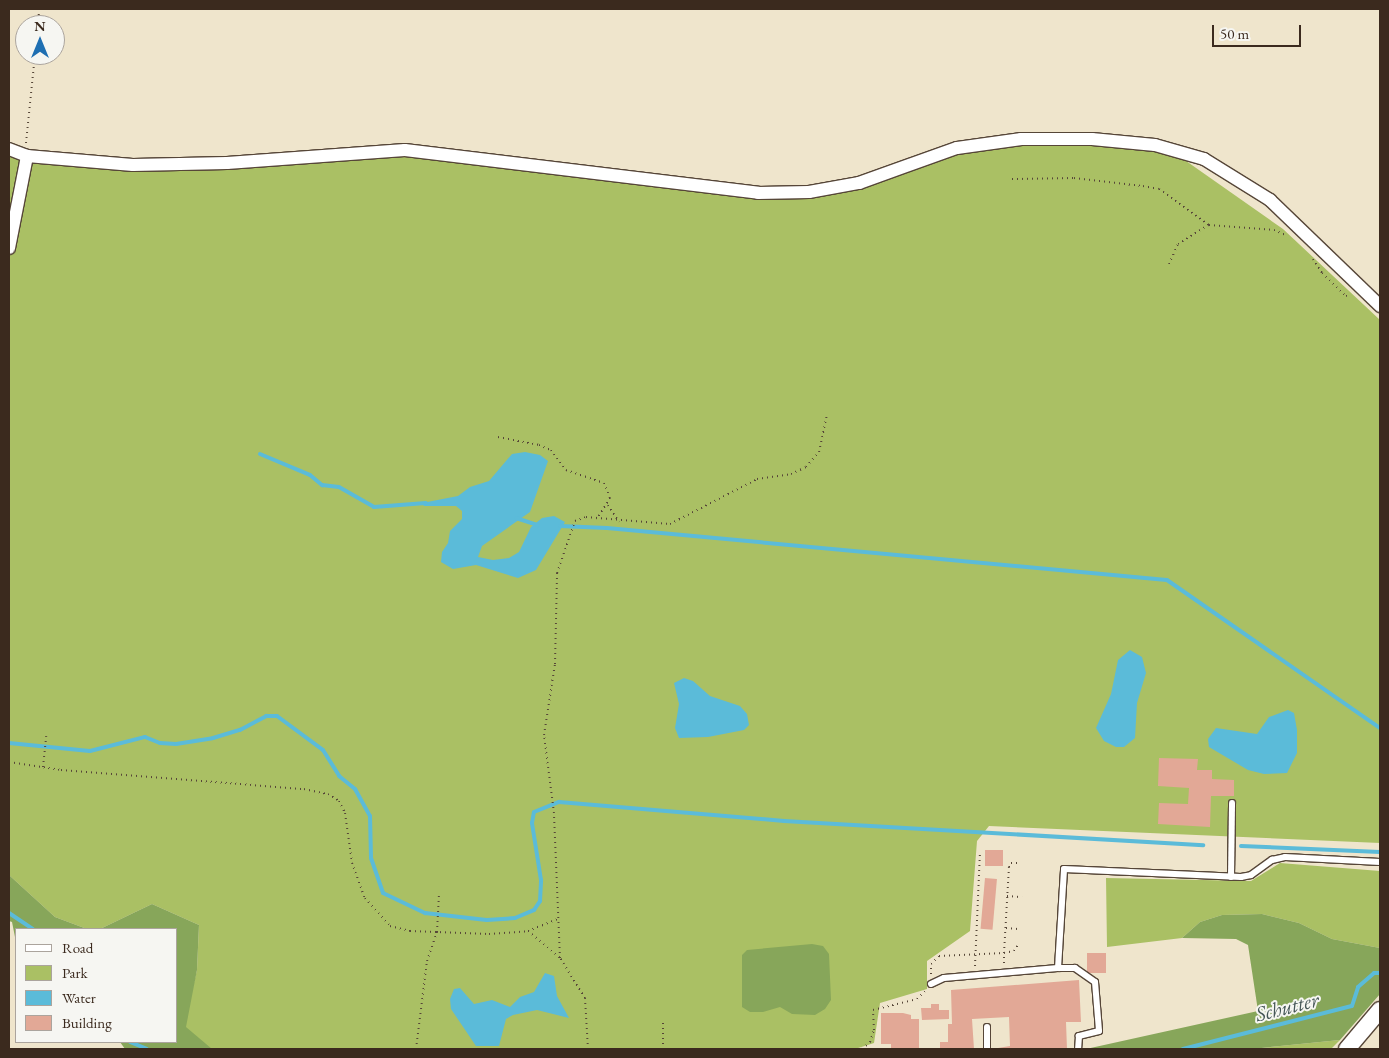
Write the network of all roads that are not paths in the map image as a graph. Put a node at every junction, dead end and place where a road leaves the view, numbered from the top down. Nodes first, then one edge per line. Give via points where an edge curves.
1 (9, 149) edge
2 (27, 156) junction
3 (9, 248) edge
4 (1380, 306) edge
5 (1232, 803) dead end
6 (1380, 862) edge
7 (1231, 877) junction
8 (1058, 968) junction
9 (931, 984) road end
10 (1380, 1010) edge
11 (987, 1026) dead end
12 (987, 1049) edge
13 (1078, 1049) edge
14 (1347, 1049) edge

1 - 2 street
2 - 3 street
2 - 4 street via 132,166 227,163 405,150 766,193 808,192 859,183 957,148 1021,139 1092,138 1155,146 1204,159 1239,178 1270,200
5 - 7 lane
6 - 7 lane via 1285,857 1272,860 1251,875
7 - 8 lane via 1064,869
8 - 9 lane via 944,978
8 - 13 lane via 1075,968 1095,982 1098,1031 1079,1036
10 - 14 street
11 - 12 lane

